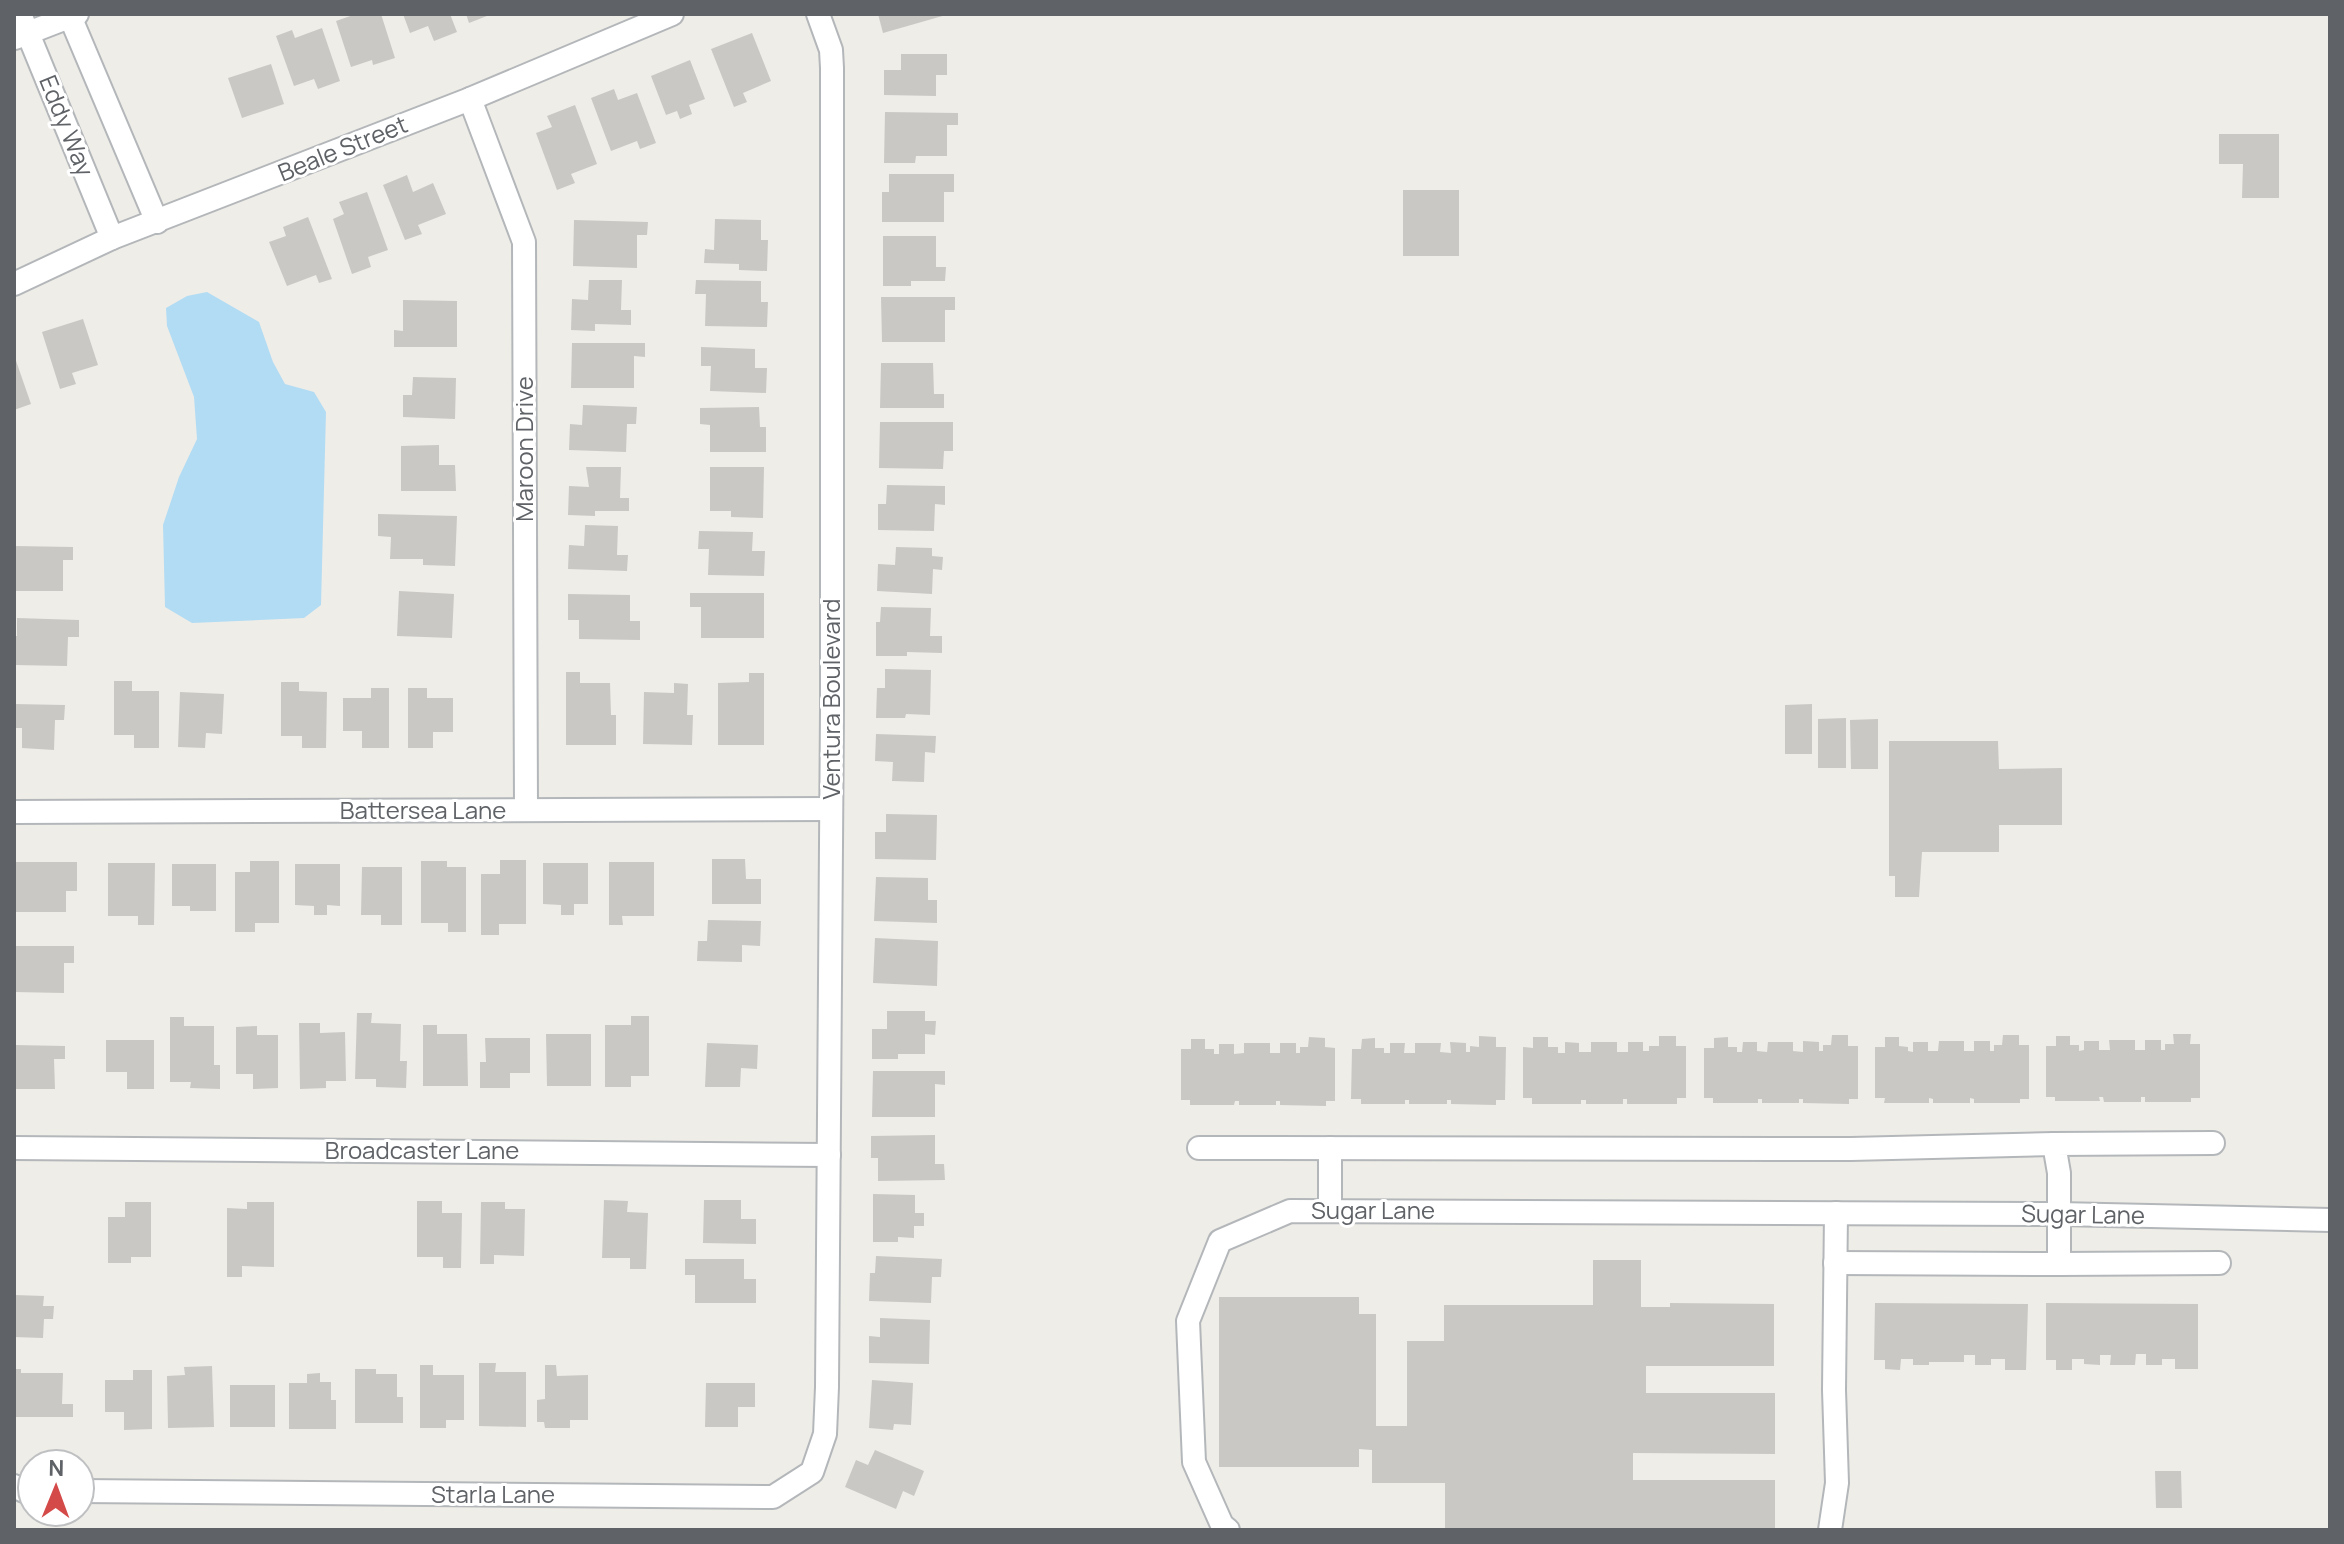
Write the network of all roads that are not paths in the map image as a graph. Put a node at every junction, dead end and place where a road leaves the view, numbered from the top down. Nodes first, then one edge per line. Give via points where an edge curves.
1 (672, 14) edge
2 (818, 14) edge
3 (72, 15) edge
4 (21, 28) edge
5 (470, 99) junction
6 (157, 222) junction
7 (112, 238) junction
8 (14, 284) edge
9 (831, 809) junction
10 (526, 810) junction
11 (14, 812) edge
12 (2213, 1143) dead end
13 (2054, 1144) junction
14 (14, 1148) edge
15 (1199, 1148) dead end
16 (1330, 1148) junction
17 (829, 1155) junction
18 (1330, 1211) junction
19 (1836, 1213) junction
20 (2059, 1214) junction
21 (2330, 1220) edge
22 (1835, 1263) junction
23 (2219, 1263) dead end
24 (2059, 1264) junction
25 (827, 1387) joint
26 (96, 1491) edge
27 (1228, 1530) edge
28 (1830, 1530) edge

1 - 5 street, Beale Street
2 - 9 street, Ventura Boulevard via 832,68
3 - 4 street
3 - 6 street, Eddy Way
4 - 7 street, Eddy Way
5 - 6 street, Beale Street
5 - 10 street, Maroon Drive via 524,242
6 - 7 street, Beale Street
7 - 8 street, Beale Street
9 - 10 street, Battersea Lane
9 - 17 street, Ventura Boulevard
10 - 11 street, Battersea Lane
12 - 13 street
13 - 16 street
13 - 20 street
14 - 17 street, Broadcaster Lane
15 - 16 street
16 - 18 street
17 - 25 street, Ventura Boulevard
18 - 19 street, Sugar Lane
18 - 27 street, Sugar Lane via 1290,1211 1220,1241 1188,1321 1194,1462
19 - 20 street, Sugar Lane
19 - 22 street
20 - 21 street, Sugar Lane
20 - 24 street
22 - 24 street
22 - 28 street via 1837,1483
23 - 24 street
25 - 26 street, Starla Lane via 825,1434 812,1472 773,1497

